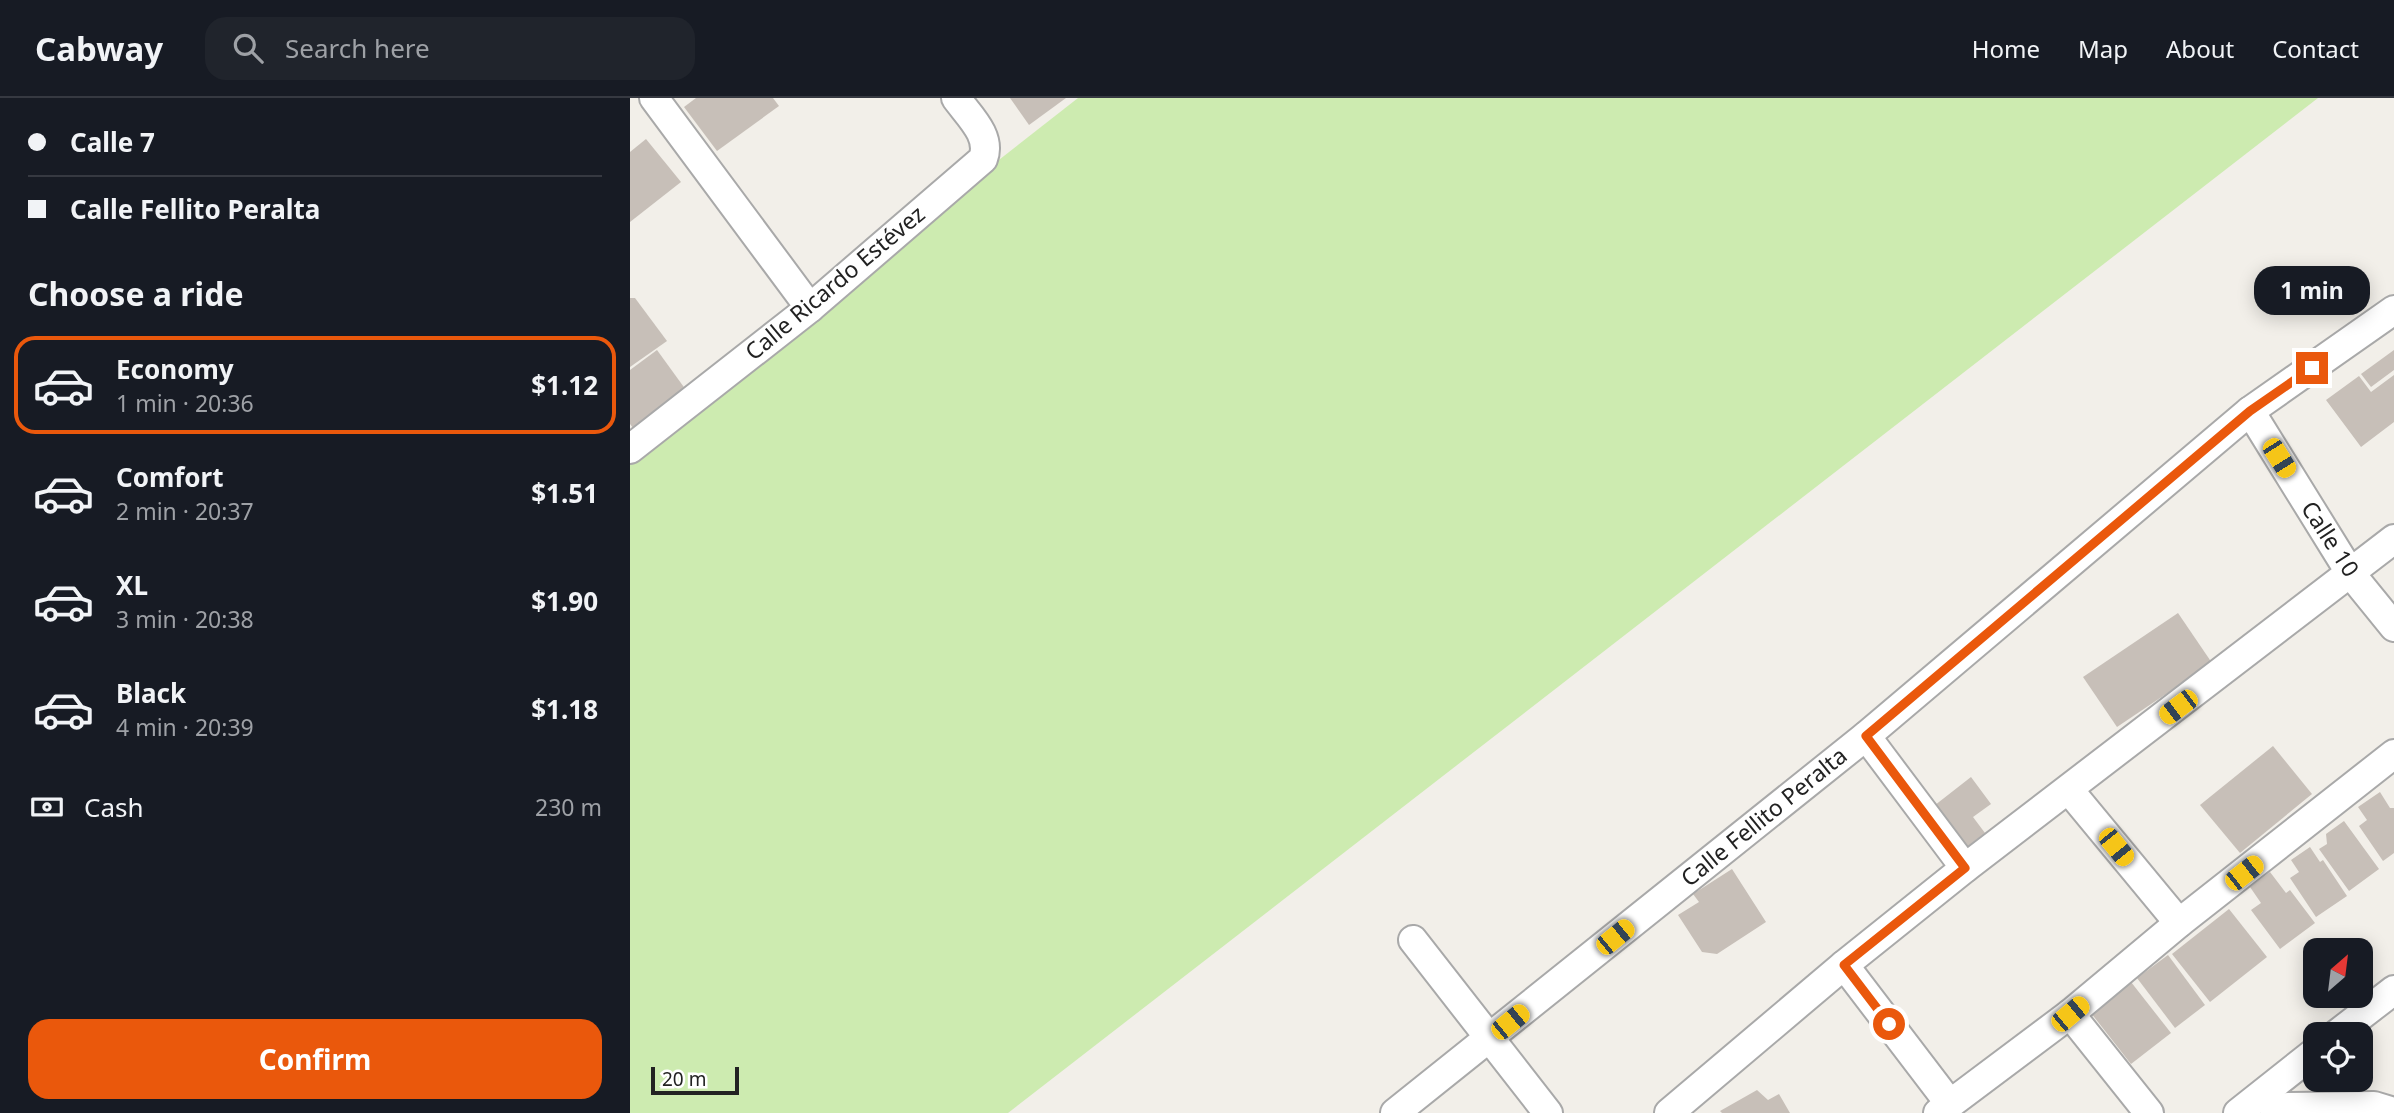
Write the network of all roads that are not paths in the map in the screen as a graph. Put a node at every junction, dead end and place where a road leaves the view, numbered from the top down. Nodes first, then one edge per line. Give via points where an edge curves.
1 (654, 98) edge
2 (956, 98) edge
3 (810, 308) junction
4 (2394, 310) edge
5 (2250, 411) junction
6 (630, 449) edge
7 (2394, 539) edge
8 (2351, 574) junction
9 (2394, 627) edge
10 (1866, 736) junction
11 (2394, 754) edge
12 (2069, 790) junction
13 (1965, 868) junction
14 (2179, 923) junction
15 (1413, 940) dead end
16 (1844, 965) junction
17 (2394, 990) edge
18 (2070, 1014) junction
19 (2353, 1022) edge
20 (1489, 1039) junction
21 (2303, 1062) edge
22 (1944, 1108) edge
23 (2394, 1112) edge
24 (1395, 1113) edge
25 (1548, 1113) edge
26 (1670, 1113) edge
27 (2149, 1113) edge
28 (2238, 1113) edge
29 (2275, 1113) edge

1 - 3 street
2 - 3 street, Calle Ricardo Estévez via 985,141 983,159
3 - 6 street, Calle Ricardo Estévez
4 - 5 street, Calle Fellito Peralta
5 - 8 street, Calle 10
5 - 10 street, Calle Fellito Peralta
7 - 8 street
8 - 9 street, Calle 10
8 - 12 street
10 - 13 street
10 - 20 street, Calle Fellito Peralta
11 - 14 street
12 - 13 street
12 - 14 street
13 - 16 street
14 - 18 street
15 - 20 street
16 - 22 street
16 - 26 street
17 - 19 street
18 - 22 street
18 - 27 street
20 - 24 street, Calle Fellito Peralta
20 - 25 street
21 - 28 street
23 - 29 street via 2374,1105 2288,1107

